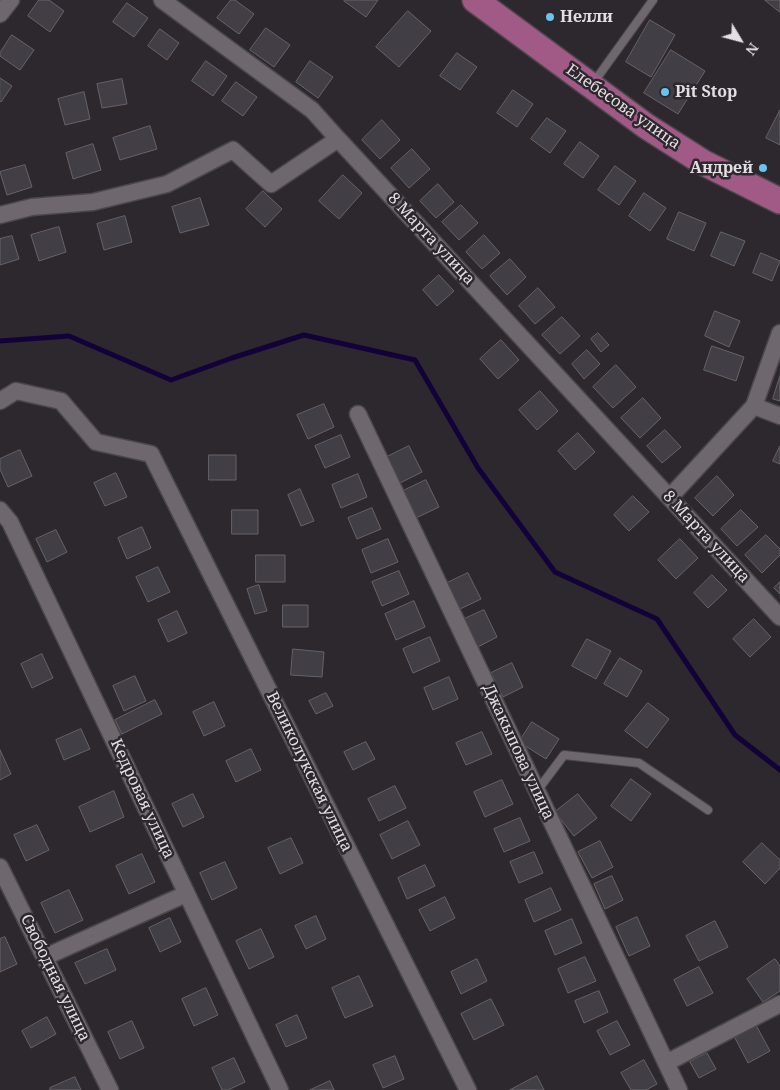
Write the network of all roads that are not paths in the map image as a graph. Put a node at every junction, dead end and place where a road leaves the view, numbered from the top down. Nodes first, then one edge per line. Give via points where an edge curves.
1 (11, 0) edge
2 (162, 0) edge
3 (475, 0) edge
4 (653, 0) edge
5 (0, 14) edge
6 (591, 86) junction
7 (338, 139) junction
8 (780, 201) edge
9 (0, 215) edge
10 (780, 333) edge
11 (0, 401) edge
12 (754, 406) junction
13 (358, 414) dead end
14 (780, 416) edge
15 (670, 497) junction
16 (0, 510) edge
17 (780, 617) edge
18 (537, 791) junction
19 (708, 810) dead end
20 (0, 866) edge
21 (186, 894) junction
22 (45, 957) junction
23 (780, 1004) edge
24 (666, 1063) junction
25 (110, 1090) edge
26 (280, 1090) edge
27 (468, 1090) edge
28 (679, 1090) edge

1 - 5 street
2 - 7 street, 8 Марта улица via 312,110
3 - 6 main road, Елебесова улица
4 - 6 lane
6 - 8 main road, Елебесова улица via 704,163
7 - 9 street via 271,184 233,150 166,184 93,202 32,207
7 - 15 street, 8 Марта улица
10 - 12 street
11 - 27 street, Великолукская улица via 16,391 60,401 96,442 151,454
12 - 14 street
12 - 15 street
13 - 18 street, Джакыпова улица
15 - 17 street, 8 Марта улица
16 - 21 street, Кедровая улица via 10,522
18 - 19 lane via 564,755 639,763
18 - 24 street, Джакыпова улица
20 - 22 street, Свободная улица
21 - 22 street
21 - 26 street, Кедровая улица
22 - 25 street, Свободная улица
23 - 24 street
24 - 28 street, Джакыпова улица

